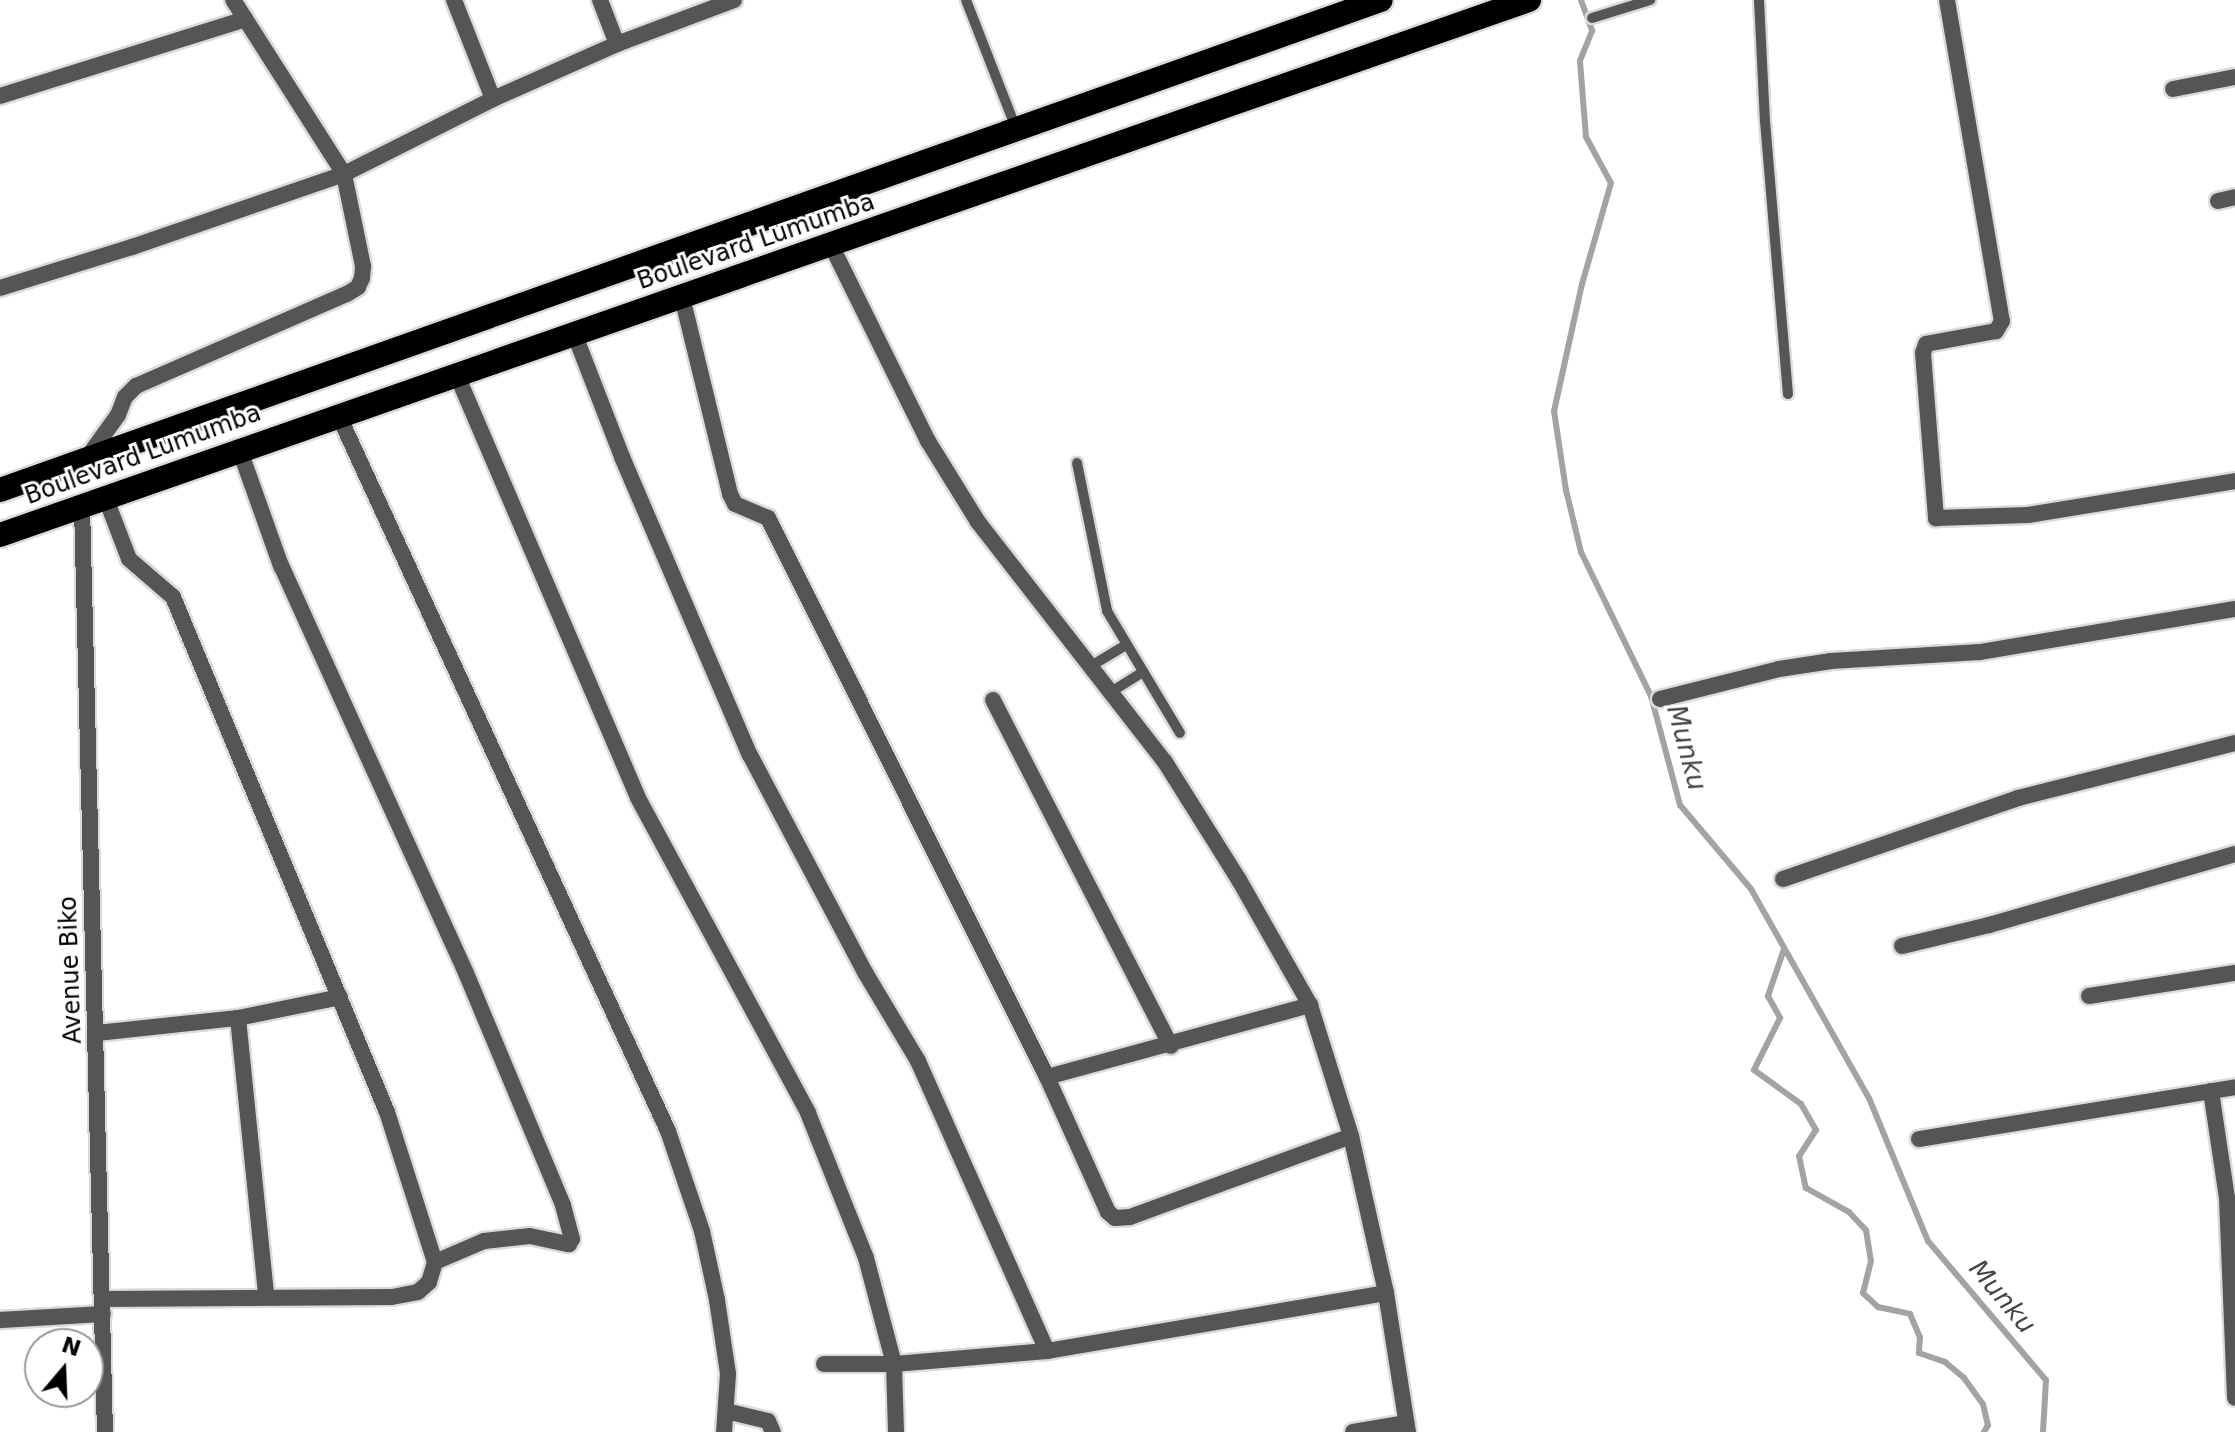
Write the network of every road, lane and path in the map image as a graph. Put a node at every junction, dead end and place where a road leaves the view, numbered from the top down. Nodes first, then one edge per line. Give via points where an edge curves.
1 (233, 0) edge
2 (454, 0) edge
3 (600, 0) edge
4 (734, 0) edge
5 (966, 0) edge
6 (1381, 0) edge
7 (1529, 0) edge
8 (1650, 0) edge
9 (1759, 0) edge
10 (1947, 0) edge
11 (1592, 18) dead end
12 (245, 19) junction
13 (617, 44) junction
14 (2235, 77) edge
15 (2173, 89) dead end
16 (0, 96) edge
17 (493, 99) junction
18 (1017, 131) junction
19 (344, 174) junction
20 (2235, 197) edge
21 (2218, 201) dead end
22 (832, 247) junction
23 (0, 288) edge
24 (682, 297) junction
25 (574, 333) junction
26 (456, 373) junction
27 (1788, 394) dead end
28 (338, 414) junction
29 (240, 451) junction
30 (87, 458) junction
31 (1077, 463) dead end
32 (2235, 481) edge
33 (0, 490) edge
34 (106, 499) junction
35 (82, 506) junction
36 (0, 535) edge
37 (2235, 609) edge
38 (1126, 645) junction
39 (1091, 666) junction
40 (1143, 672) junction
41 (1111, 692) junction
42 (1660, 699) dead end
43 (993, 700) dead end
44 (1180, 733) dead end
45 (2235, 743) edge
46 (2235, 854) edge
47 (1783, 879) dead end
48 (1902, 946) dead end
49 (2235, 973) edge
50 (2089, 996) dead end
51 (340, 997) junction
52 (1310, 1005) junction
53 (238, 1018) junction
54 (97, 1033) junction
55 (1171, 1046) junction
56 (1047, 1077) junction
57 (2235, 1087) edge
58 (2211, 1091) junction
59 (1351, 1136) junction
60 (1919, 1139) dead end
61 (2231, 1197) edge
62 (435, 1262) junction
63 (1386, 1293) junction
64 (266, 1296) junction
65 (103, 1306) junction
66 (0, 1320) edge
67 (2233, 1333) edge
68 (1047, 1351) junction
69 (824, 1364) dead end
70 (894, 1364) junction
71 (2235, 1398) edge
72 (726, 1411) junction
73 (1407, 1427) edge
74 (105, 1432) edge
75 (724, 1432) edge
76 (773, 1432) edge
77 (896, 1432) edge
78 (1353, 1432) edge

1 - 12 street
2 - 17 street
3 - 13 street
4 - 13 street
5 - 18 lane
6 - 18 highway, Boulevard Lumumba
7 - 22 highway, Boulevard Lumumba
8 - 11 lane
9 - 27 lane
10 - 32 street via 2002,321 1996,331 1926,344 1936,518 2028,515
12 - 16 street
12 - 19 street
13 - 17 street
14 - 15 street
17 - 19 street
18 - 30 highway, Boulevard Lumumba
19 - 23 street
19 - 30 street via 363,266 358,287 136,386
20 - 21 street
22 - 24 highway, Boulevard Lumumba
22 - 39 street via 928,441 978,522
24 - 25 highway, Boulevard Lumumba
24 - 56 street via 730,494 735,504 768,518
25 - 26 highway, Boulevard Lumumba
25 - 68 street via 750,755 918,1061
26 - 28 highway, Boulevard Lumumba
26 - 70 street via 638,798 808,1113 866,1258
28 - 29 highway, Boulevard Lumumba
28 - 72 street via 668,1131 702,1231 717,1300 728,1374
29 - 34 highway, Boulevard Lumumba
29 - 62 street via 281,566 466,973 572,1228 569,1244 530,1236 506,1238 469,1246
30 - 33 highway, Boulevard Lumumba
31 - 38 lane via 1107,611
34 - 35 highway, Boulevard Lumumba
34 - 51 street via 129,559 173,597
35 - 36 highway, Boulevard Lumumba
35 - 54 street, Avenue Biko
37 - 42 street via 1980,652 1779,669
38 - 39 lane
38 - 40 lane
39 - 41 street
40 - 41 lane
40 - 44 lane
41 - 52 street via 1165,762
43 - 55 street
45 - 47 street via 2018,798
46 - 48 street
49 - 50 street
51 - 53 street
51 - 62 street via 387,1112
52 - 55 street
52 - 59 street
53 - 54 street
53 - 64 street
54 - 65 street, Avenue Biko
55 - 56 street
56 - 59 street via 1115,1218
57 - 58 street
58 - 60 street
58 - 61 street
59 - 63 street
61 - 67 street
62 - 64 street via 429,1282 418,1292 392,1297
63 - 68 street
63 - 73 street
64 - 65 street
65 - 66 street
65 - 74 street, Avenue Biko
67 - 71 street
68 - 70 street
69 - 70 street
70 - 77 street
72 - 75 street
72 - 76 street via 768,1421
73 - 78 street

